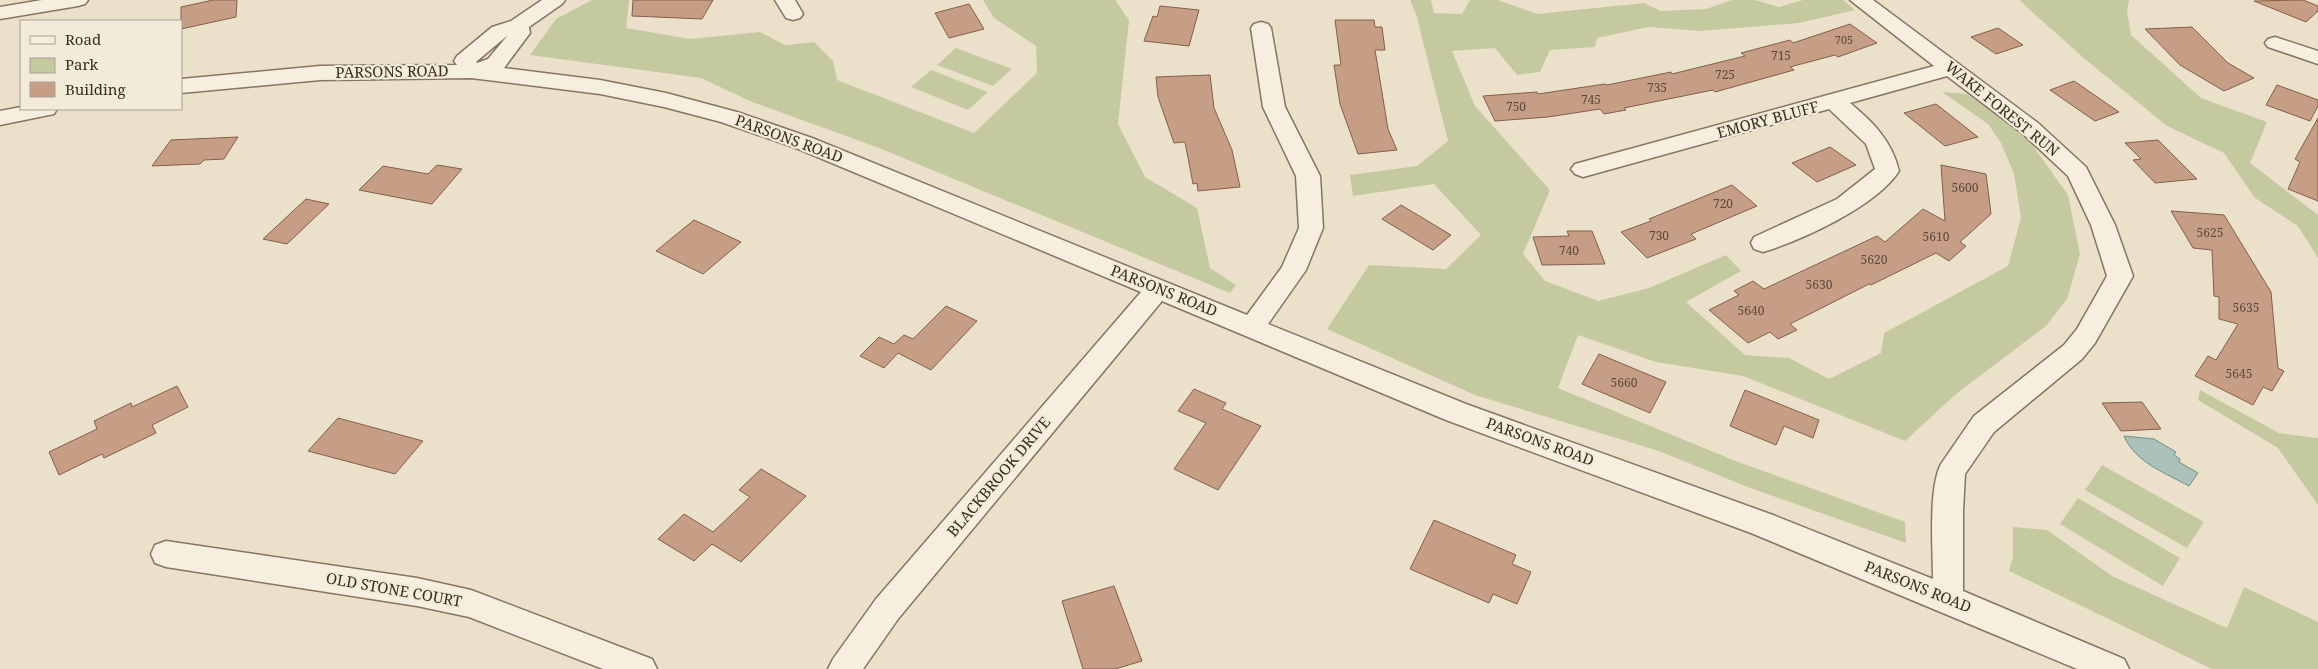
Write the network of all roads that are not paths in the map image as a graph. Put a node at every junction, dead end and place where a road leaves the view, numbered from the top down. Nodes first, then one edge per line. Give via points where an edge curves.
1 (78, 0) edge
2 (555, 0) edge
3 (1860, 0) edge
4 (0, 13) edge
5 (1261, 28) dead end
6 (2276, 44) dead end
7 (2318, 58) edge
8 (1952, 68) junction
9 (471, 71) junction
10 (182, 86) edge
11 (1835, 102) junction
12 (41, 110) edge
13 (0, 118) edge
14 (1583, 169) dead end
15 (1763, 243) dead end
16 (1158, 289) junction
17 (1253, 326) junction
18 (166, 554) dead end
19 (1948, 598) junction
20 (641, 669) edge
21 (844, 669) edge
22 (2113, 669) edge

1 - 4 street
2 - 9 street via 518,25 520,33 496,64
3 - 8 street, WAKE FOREST RUN
5 - 17 street via 1274,107 1308,176 1311,228 1293,270
6 - 7 street
8 - 11 street, EMORY BLUFF
8 - 19 street, WAKE FOREST RUN via 2030,128 2078,172 2103,225 2120,276 2086,336 2073,352 1984,424 1951,472
9 - 10 street, PARSONS ROAD via 320,73
9 - 16 street, PARSONS ROAD via 600,87 729,117 811,146
11 - 14 street, EMORY BLUFF
11 - 15 street via 1872,135 1885,156 1887,172 1872,188 1818,219
12 - 13 street
16 - 17 street, PARSONS ROAD
16 - 21 street, BLACKBROOK DRIVE via 887,609
17 - 19 street, PARSONS ROAD via 1456,412 1729,511
18 - 20 street, OLD STONE COURT via 417,592 471,604
19 - 22 street, PARSONS ROAD

